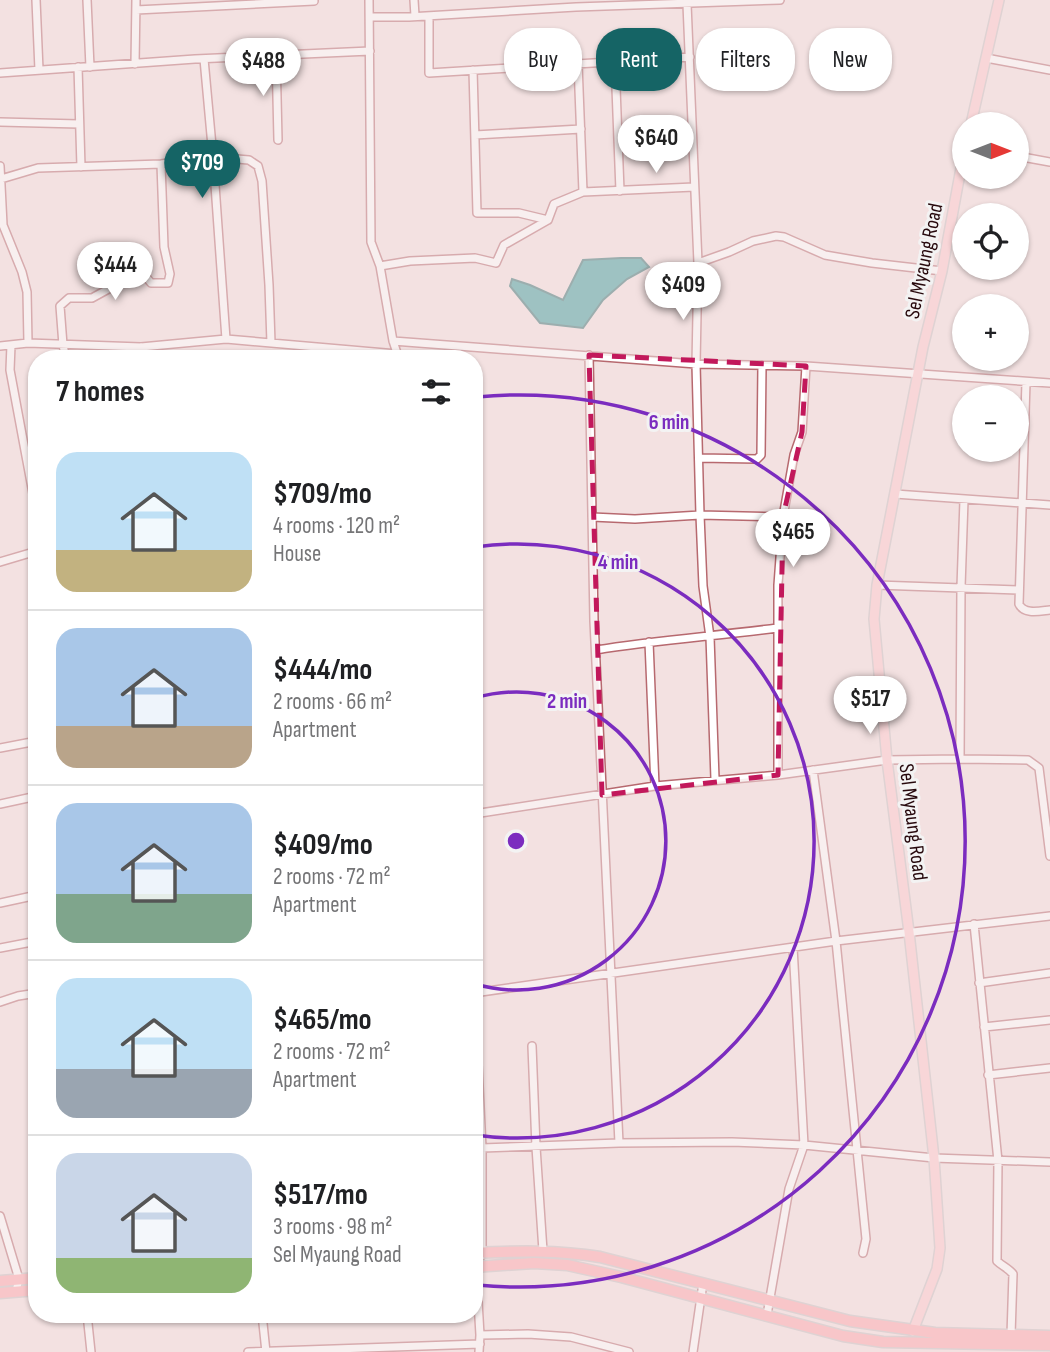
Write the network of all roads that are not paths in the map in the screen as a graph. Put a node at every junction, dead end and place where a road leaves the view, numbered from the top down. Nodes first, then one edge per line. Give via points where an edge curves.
1 (36, 0) edge
2 (87, 0) edge
3 (136, 0) edge
4 (369, 0) edge
5 (414, 0) edge
6 (780, 0) edge
7 (999, 0) edge
8 (314, 1) edge
9 (576, 4) edge
10 (687, 4) junction
11 (136, 10) junction
12 (415, 16) junction
13 (429, 16) junction
14 (370, 17) junction
15 (370, 51) junction
16 (276, 55) junction
17 (690, 57) junction
18 (682, 58) edge
19 (986, 58) junction
20 (204, 59) junction
21 (135, 64) junction
22 (90, 67) junction
23 (78, 68) junction
24 (504, 68) edge
25 (40, 70) junction
26 (472, 70) junction
27 (1050, 70) edge
28 (0, 73) edge
29 (580, 91) edge
30 (616, 91) edge
31 (974, 112) edge
32 (0, 121) edge
33 (79, 124) junction
34 (582, 129) junction
35 (475, 135) junction
36 (278, 140) dead end
37 (213, 158) junction
38 (1029, 158) edge
39 (1050, 162) edge
40 (161, 164) junction
41 (0, 166) edge
42 (80, 167) junction
43 (1, 178) edge
44 (694, 187) junction
45 (957, 189) edge
46 (620, 191) junction
47 (583, 192) junction
48 (548, 220) junction
49 (698, 262) junction
50 (380, 266) junction
51 (942, 271) junction
52 (226, 338) junction
53 (393, 341) junction
54 (271, 343) junction
55 (28, 344) junction
56 (11, 345) junction
57 (63, 345) junction
58 (0, 346) edge
59 (141, 346) junction
60 (64, 350) edge
61 (144, 350) edge
62 (339, 350) edge
63 (396, 350) edge
64 (589, 355) junction
65 (696, 364) junction
66 (762, 365) junction
67 (806, 366) junction
68 (918, 372) junction
69 (1026, 382) junction
70 (1050, 383) edge
71 (699, 458) junction
72 (28, 467) edge
73 (895, 494) junction
74 (964, 499) junction
75 (1023, 504) junction
76 (1050, 505) edge
77 (701, 515) junction
78 (592, 517) junction
79 (783, 517) junction
80 (28, 554) edge
81 (0, 562) edge
82 (877, 585) junction
83 (961, 587) junction
84 (1019, 590) junction
85 (1050, 610) edge
86 (777, 628) junction
87 (710, 637) junction
88 (649, 642) junction
89 (596, 650) junction
90 (28, 742) edge
91 (0, 748) edge
92 (960, 759) junction
93 (887, 760) junction
94 (813, 770) junction
95 (778, 775) junction
96 (715, 779) junction
97 (655, 786) junction
98 (601, 795) junction
99 (28, 798) edge
100 (0, 804) edge
101 (483, 813) edge
102 (1050, 856) edge
103 (28, 897) edge
104 (0, 903) edge
105 (1050, 916) edge
106 (974, 924) junction
107 (909, 932) junction
108 (836, 941) junction
109 (28, 943) edge
110 (793, 947) junction
111 (0, 948) edge
112 (1050, 973) edge
113 (611, 974) junction
114 (979, 983) junction
115 (483, 992) edge
116 (28, 994) edge
117 (0, 1002) edge
118 (1050, 1020) edge
119 (984, 1027) junction
120 (532, 1046) dead end
121 (1050, 1068) edge
122 (988, 1075) junction
123 (619, 1143) junction
124 (804, 1145) junction
125 (536, 1147) junction
126 (483, 1148) edge
127 (857, 1151) junction
128 (934, 1158) junction
129 (998, 1161) junction
130 (1050, 1162) edge
131 (0, 1216) edge
132 (543, 1251) junction
133 (483, 1253) edge
134 (863, 1253) dead end
135 (628, 1264) junction
136 (483, 1266) edge
137 (621, 1277) junction
138 (28, 1278) edge
139 (19, 1279) junction
140 (0, 1281) edge
141 (703, 1283) junction
142 (28, 1291) edge
143 (16, 1292) junction
144 (0, 1293) edge
145 (701, 1298) junction
146 (770, 1301) junction
147 (767, 1315) junction
148 (88, 1323) edge
149 (263, 1323) edge
150 (479, 1323) edge
151 (1011, 1335) junction
152 (1050, 1336) edge
153 (911, 1341) edge
154 (480, 1344) edge
155 (1026, 1344) edge
156 (1050, 1345) edge
157 (266, 1351) edge
158 (91, 1352) edge
159 (248, 1352) edge
160 (629, 1352) edge
161 (693, 1352) edge

1 - 25 street
2 - 22 street
3 - 11 street
4 - 14 street
5 - 12 street
6 - 10 street
7 - 19 main road
8 - 11 street
9 - 10 street
9 - 13 street
10 - 17 street
11 - 21 street
12 - 13 street
12 - 14 street
13 - 26 street via 429,73
14 - 15 street
15 - 16 street
15 - 50 street via 372,242
16 - 20 street
16 - 36 street
17 - 18 street
17 - 44 street
19 - 27 street
19 - 31 main road
20 - 21 street
20 - 37 street
21 - 22 street
22 - 23 street
23 - 25 street
23 - 33 street
24 - 26 street
25 - 28 street
26 - 35 street
29 - 34 street
30 - 46 street
32 - 33 street
33 - 42 street
34 - 35 street
34 - 47 street
35 - 48 street via 477,213 519,213
37 - 40 street
37 - 52 street
37 - 54 street via 250,160 258,166
38 - 39 street
40 - 42 street
40 - 57 street via 168,283 151,283 143,273 92,298 69,298 60,306
41 - 43 street
42 - 43 street via 38,168
43 - 55 street via 3,225 27,292
44 - 46 street
44 - 49 street
45 - 51 main road, Sel Myaung Road
46 - 47 street
47 - 48 street via 554,204
48 - 50 street via 504,244 496,263 475,258
49 - 51 street via 776,236 825,255
49 - 65 street
50 - 53 street
51 - 68 main road, Sel Myaung Road
52 - 54 street
52 - 59 street
53 - 63 street
53 - 64 street
54 - 62 street
55 - 56 street
55 - 57 street
56 - 58 street
56 - 72 street via 10,370
57 - 59 street
57 - 60 street
59 - 61 street
64 - 65 street
64 - 78 street
65 - 66 street
65 - 71 street
66 - 67 street
66 - 71 street via 761,455 757,459
67 - 68 street
67 - 79 street via 802,432
68 - 69 street
68 - 73 main road, Sel Myaung Road
69 - 70 street
69 - 75 street
71 - 77 street
73 - 74 street
73 - 82 main road, Sel Myaung Road
74 - 75 street
74 - 83 street
75 - 76 street
75 - 84 street
77 - 78 street
77 - 79 street
77 - 87 street
78 - 89 street
79 - 86 street
80 - 81 street
82 - 83 street
82 - 93 main road, Sel Myaung Road via 874,619
83 - 84 street
83 - 92 street
84 - 85 street via 1021,609
86 - 87 street
86 - 95 street
87 - 88 street
87 - 96 street
88 - 89 street
88 - 97 street
89 - 98 street
90 - 91 street
92 - 93 street
92 - 102 street via 1028,760 1039,768
93 - 94 street
93 - 107 main road, Sel Myaung Road
94 - 95 street
94 - 108 street
95 - 96 street
96 - 97 street
97 - 98 street
98 - 101 street
98 - 113 street
99 - 100 street
103 - 104 street
105 - 106 street
106 - 107 street
106 - 114 street
107 - 108 street
107 - 128 main road, Sel Myaung Road
108 - 110 street
108 - 127 street
109 - 111 street
110 - 113 street
110 - 124 street
112 - 114 street
113 - 115 street
113 - 123 street
114 - 119 street
116 - 117 street
118 - 119 street
119 - 122 street
120 - 125 street
121 - 122 street
122 - 129 street
123 - 124 street
123 - 125 street
124 - 127 street
124 - 146 street via 789,1189
125 - 126 street
125 - 132 street
127 - 128 street
127 - 134 street via 866,1239
128 - 129 street
128 - 153 main road, Sel Myaung Road via 940,1248
129 - 130 street
129 - 151 street via 997,1261 1013,1274
131 - 139 street
132 - 133 highway
132 - 135 highway
135 - 137 highway
135 - 141 highway
136 - 137 highway via 567,1265
137 - 145 highway
138 - 139 highway
139 - 140 highway
139 - 143 street
141 - 145 street
141 - 146 highway
142 - 143 highway
143 - 144 highway
145 - 147 highway
145 - 161 street
146 - 147 street
146 - 153 highway
147 - 153 highway via 843,1336
148 - 158 street
149 - 157 street
150 - 154 street
151 - 153 highway via 935,1333
151 - 155 highway
152 - 155 highway
153 - 155 highway
154 - 157 street
154 - 160 street via 528,1334 571,1338
155 - 156 highway
157 - 159 street

